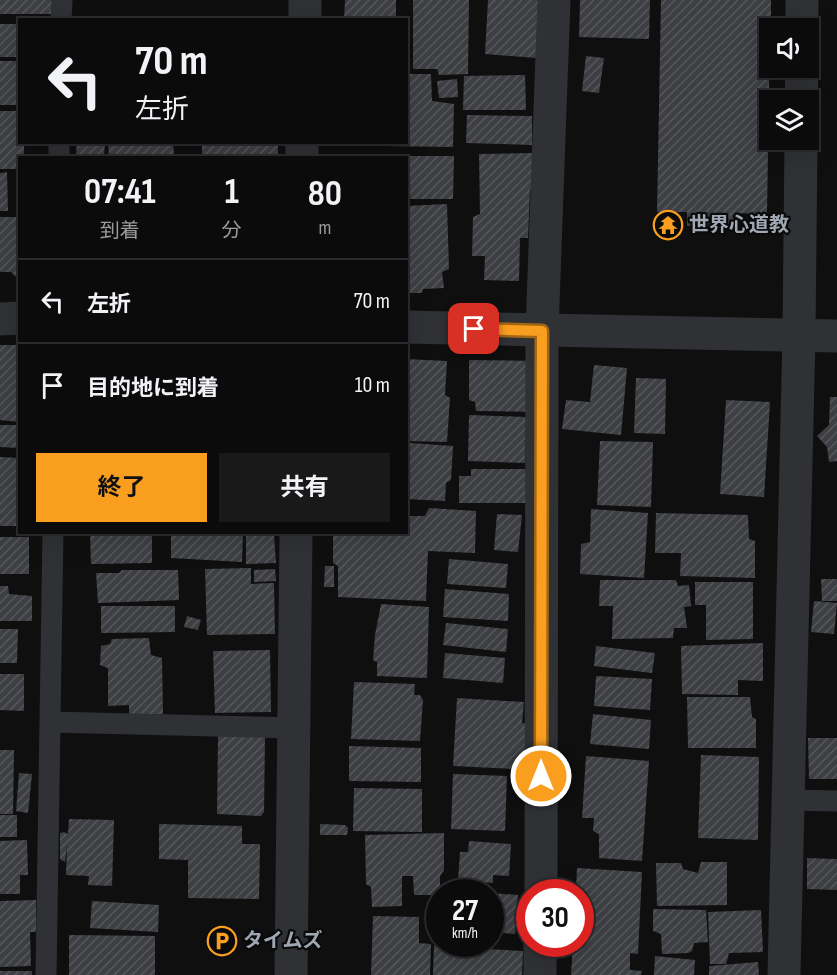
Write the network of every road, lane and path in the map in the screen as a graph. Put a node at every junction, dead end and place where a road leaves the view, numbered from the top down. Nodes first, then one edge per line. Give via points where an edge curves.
1 (62, 0) edge
2 (305, 0) edge
3 (554, 0) edge
4 (802, 0) edge
5 (61, 18) edge
6 (304, 18) edge
7 (802, 18) edge
8 (801, 150) edge
9 (18, 318) edge
10 (0, 319) edge
11 (408, 327) edge
12 (542, 331) junction
13 (799, 335) junction
14 (837, 336) edge
15 (53, 534) edge
16 (296, 534) edge
17 (51, 722) junction
18 (294, 728) junction
19 (788, 800) junction
20 (837, 801) edge
21 (541, 879) edge
22 (540, 957) edge
23 (46, 975) edge
24 (291, 975) edge
25 (540, 975) edge
26 (784, 975) edge

1 - 5 lane
2 - 6 street
3 - 12 street
4 - 7 street
8 - 13 street
9 - 10 street
11 - 12 street
12 - 13 street
12 - 21 street
13 - 14 street
13 - 19 street
15 - 17 lane
16 - 18 street
17 - 18 lane
17 - 23 lane
18 - 24 street
19 - 20 lane
19 - 26 street
22 - 25 street

